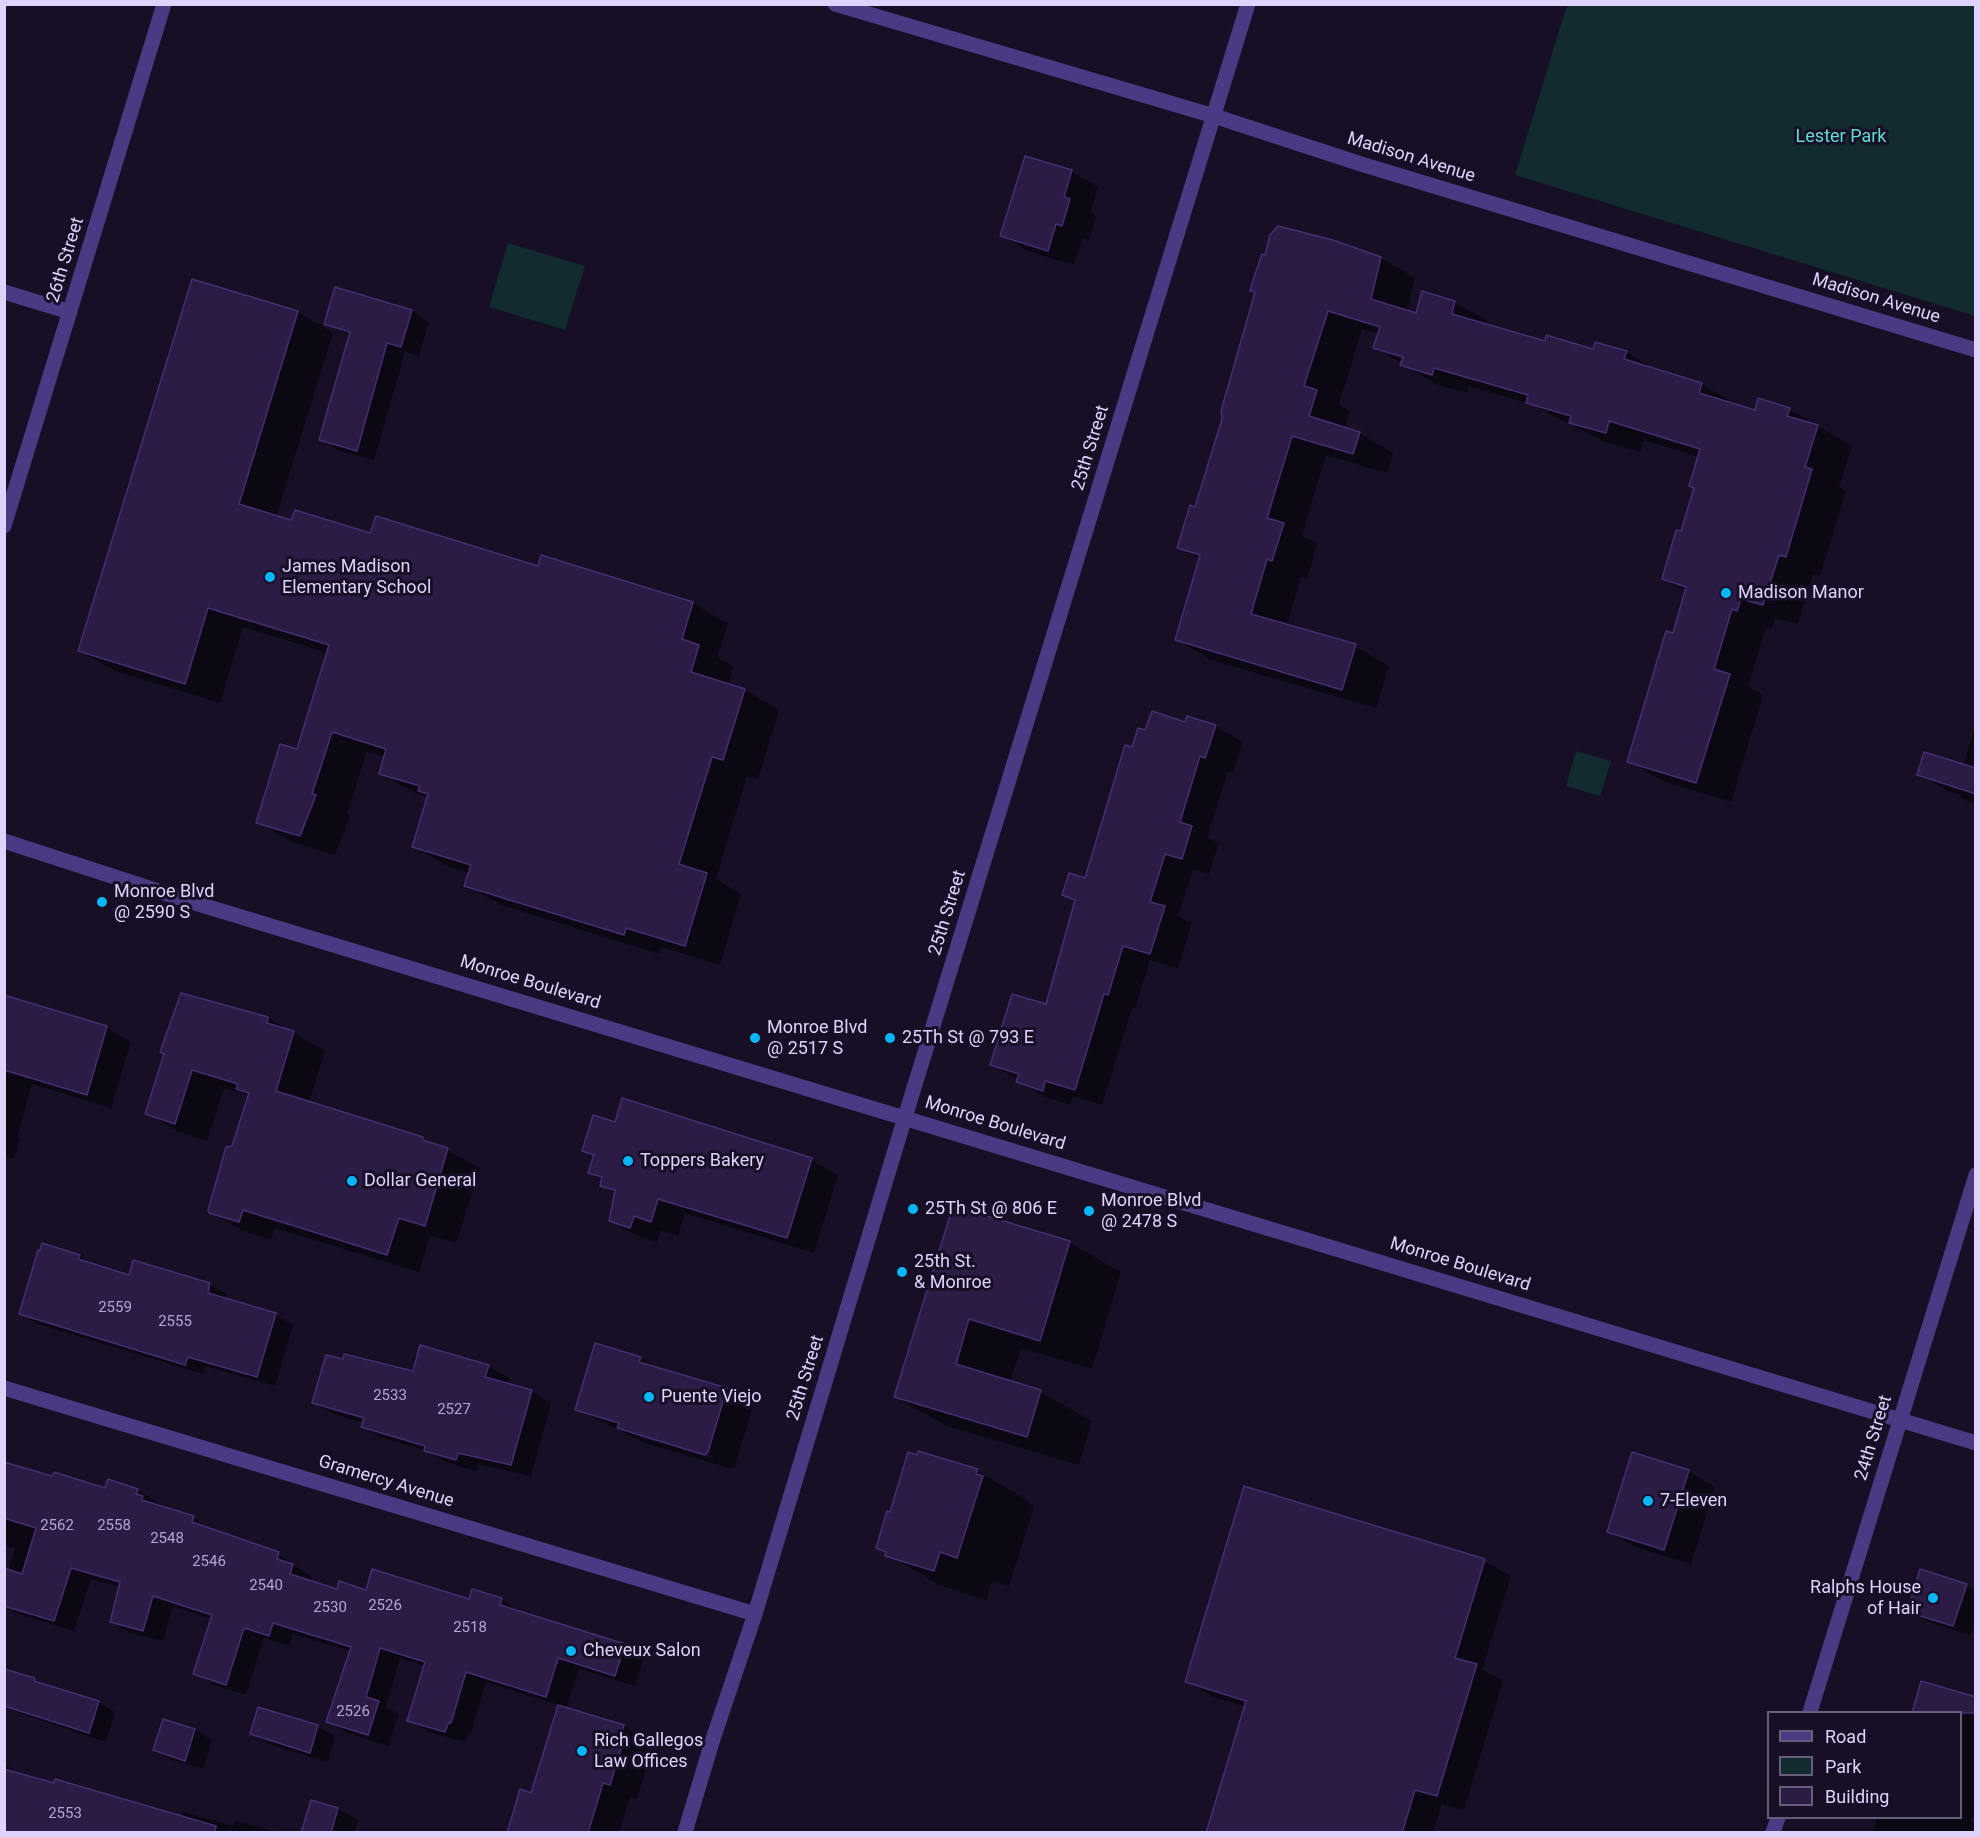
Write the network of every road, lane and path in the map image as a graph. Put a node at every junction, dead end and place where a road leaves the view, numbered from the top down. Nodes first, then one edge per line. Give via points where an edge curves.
1 (164, 4) edge
2 (835, 4) edge
3 (1248, 4) edge
4 (1214, 116) junction
5 (4, 292) edge
6 (70, 312) junction
7 (1976, 350) edge
8 (4, 526) edge
9 (4, 841) edge
10 (905, 1117) junction
11 (1976, 1175) edge
12 (4, 1388) edge
13 (1900, 1420) junction
14 (1976, 1443) edge
15 (755, 1614) junction
16 (1811, 1711) edge
17 (685, 1833) edge

1 - 6 street, 26th Street
2 - 4 street, Madison Avenue
3 - 4 street, 25th Street
4 - 7 street, Madison Avenue
4 - 10 street, 25th Street
5 - 6 street
6 - 8 street, 26th Street
9 - 10 street, Monroe Boulevard via 195,903
10 - 13 street, Monroe Boulevard
10 - 15 street, 25th Street
11 - 13 street, 24th Street
12 - 15 street, Gramercy Avenue
13 - 14 street, Monroe Boulevard
13 - 16 street, 24th Street
15 - 17 street, 25th Street

